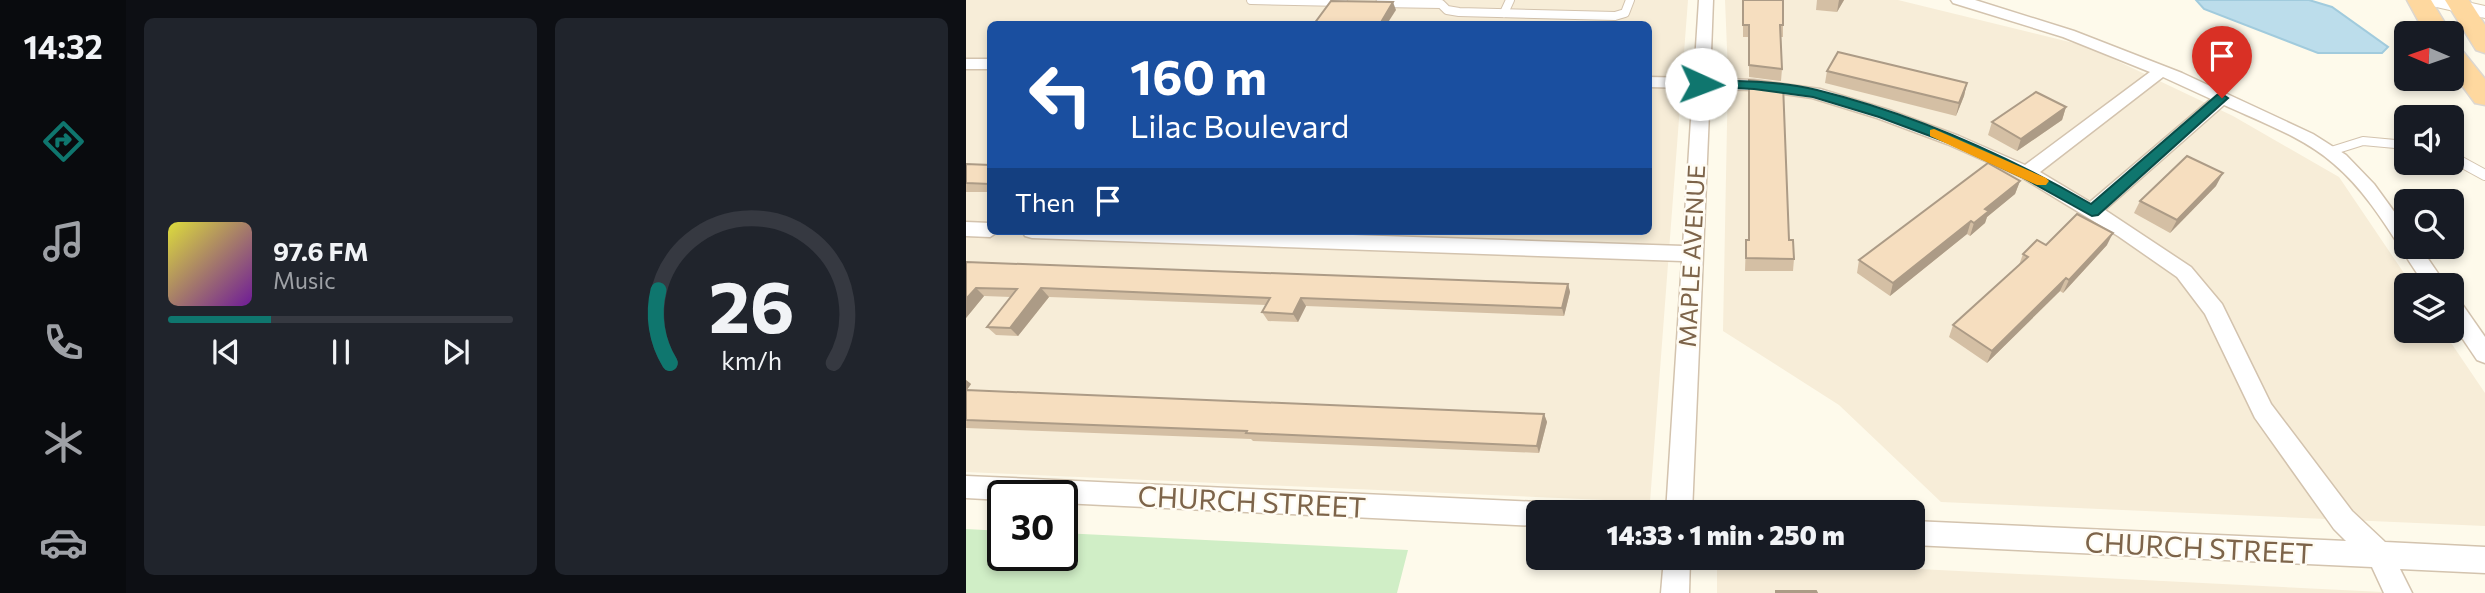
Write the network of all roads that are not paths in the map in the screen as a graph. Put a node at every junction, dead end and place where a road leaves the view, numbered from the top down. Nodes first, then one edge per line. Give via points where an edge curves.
1 (1251, 0) edge
2 (1510, 0) edge
3 (1630, 0) edge
4 (1706, 0) edge
5 (1958, 0) edge
6 (2419, 0) edge
7 (2430, 0) edge
8 (1348, 2) edge
9 (1443, 2) edge
10 (1374, 3) edge
11 (2468, 6) edge
12 (1504, 13) junction
13 (2431, 21) edge
14 (2485, 45) edge
15 (966, 64) edge
16 (987, 64) edge
17 (2464, 70) edge
18 (2161, 71) junction
19 (1652, 82) edge
20 (1701, 84) junction
21 (2485, 97) edge
22 (2222, 98) junction
23 (2394, 144) edge
24 (2328, 152) junction
25 (2464, 164) edge
26 (2027, 173) junction
27 (2485, 175) edge
28 (2092, 211) junction
29 (2394, 225) edge
30 (966, 229) edge
31 (987, 230) edge
32 (1146, 235) edge
33 (1690, 254) junction
34 (2464, 324) edge
35 (2485, 354) edge
36 (966, 487) edge
37 (1680, 500) edge
38 (1526, 513) edge
39 (1925, 534) edge
40 (2381, 556) junction
41 (2485, 561) edge
42 (1676, 570) edge
43 (1675, 593) edge
44 (2398, 593) edge

1 - 8 lane
2 - 12 lane
3 - 12 lane via 1625,13 1615,16
4 - 20 street, MAPLE AVENUE
5 - 18 street via 2090,40
6 - 13 highway
7 - 11 main road
9 - 10 lane
9 - 12 lane via 1447,10
11 - 14 highway
15 - 16 street
17 - 21 highway
18 - 22 street
18 - 26 street
19 - 20 street
20 - 26 street via 1814,93 1954,140
20 - 33 street, MAPLE AVENUE
22 - 24 street
22 - 28 street
23 - 24 lane via 2363,141
24 - 29 street via 2371,192
25 - 27 lane
26 - 28 street
28 - 40 street via 2184,272 2214,310 2263,411 2343,520
30 - 31 street
32 - 33 street
33 - 37 street, MAPLE AVENUE
34 - 35 street
36 - 38 street, CHURCH STREET
39 - 40 street, CHURCH STREET
40 - 41 street, CHURCH STREET
40 - 44 street
42 - 43 street

